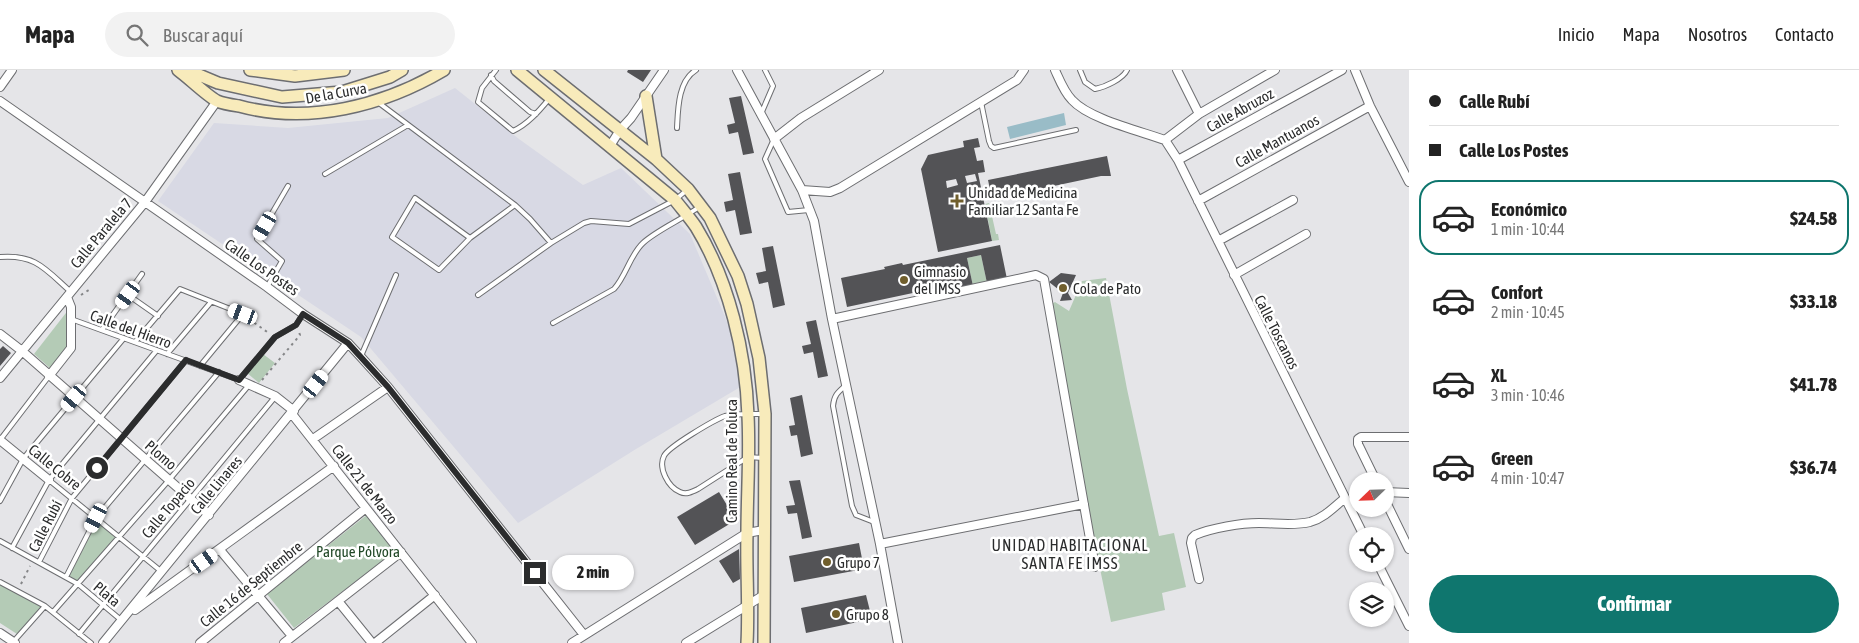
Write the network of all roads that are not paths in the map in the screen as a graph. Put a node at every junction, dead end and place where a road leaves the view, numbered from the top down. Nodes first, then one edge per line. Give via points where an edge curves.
1 (12, 70) edge
2 (178, 70) edge
3 (187, 70) edge
4 (250, 70) edge
5 (344, 70) edge
6 (402, 70) edge
7 (444, 70) edge
8 (496, 70) edge
9 (517, 70) edge
10 (544, 70) edge
11 (664, 70) edge
12 (696, 70) edge
13 (737, 70) edge
14 (765, 70) edge
15 (879, 70) edge
16 (1024, 70) edge
17 (1055, 70) edge
18 (1080, 70) edge
19 (1127, 70) edge
20 (1177, 70) edge
21 (1275, 70) edge
22 (1342, 70) edge
23 (1355, 70) edge
24 (435, 74) edge
25 (491, 75) junction
26 (0, 87) edge
27 (646, 96) junction
28 (551, 97) junction
29 (217, 100) junction
30 (0, 101) edge
31 (376, 101) junction
32 (981, 102) junction
33 (1370, 106) junction
34 (536, 114) junction
35 (761, 114) junction
36 (1199, 114) junction
37 (408, 125) junction
38 (677, 128) dead end
39 (620, 130) junction
40 (1076, 130) dead end
41 (774, 140) junction
42 (1165, 140) junction
43 (610, 146) junction
44 (656, 159) junction
45 (1178, 160) junction
46 (325, 174) dead end
47 (1409, 182) edge
48 (288, 186) dead end
49 (688, 189) junction
50 (802, 190) junction
51 (676, 200) junction
52 (1293, 200) dead end
53 (1198, 201) junction
54 (145, 202) junction
55 (515, 204) junction
56 (701, 206) junction
57 (811, 210) junction
58 (687, 216) junction
59 (1306, 234) dead end
60 (470, 238) junction
61 (1218, 241) junction
62 (551, 243) junction
63 (0, 257) edge
64 (142, 274) dead end
65 (1234, 275) junction
66 (396, 276) dead end
67 (738, 276) junction
68 (722, 282) junction
69 (267, 287) junction
70 (71, 295) junction
71 (128, 295) junction
72 (478, 295) dead end
73 (211, 302) junction
74 (303, 314) junction
75 (158, 316) junction
76 (71, 319) junction
77 (832, 319) junction
78 (553, 323) dead end
79 (102, 330) junction
80 (0, 334) edge
81 (124, 338) junction
82 (135, 342) junction
83 (348, 343) junction
84 (157, 350) junction
85 (22, 351) junction
86 (167, 354) junction
87 (360, 356) junction
88 (186, 360) junction
89 (200, 366) junction
90 (219, 372) junction
91 (49, 376) junction
92 (0, 378) edge
93 (239, 380) junction
94 (846, 385) junction
95 (252, 386) junction
96 (388, 387) junction
97 (275, 396) junction
98 (74, 398) junction
99 (293, 412) junction
100 (748, 414) junction
101 (766, 414) junction
102 (99, 420) junction
103 (1409, 437) edge
104 (122, 439) junction
105 (313, 439) junction
106 (0, 440) edge
107 (748, 457) junction
108 (765, 458) junction
109 (24, 459) junction
110 (146, 460) junction
111 (334, 466) junction
112 (1372, 472) edge
113 (49, 480) junction
114 (169, 480) junction
115 (1394, 492) edge
116 (1409, 492) edge
117 (72, 498) junction
118 (1345, 498) junction
119 (190, 499) junction
120 (0, 501) edge
121 (1084, 504) junction
122 (366, 508) junction
123 (209, 515) junction
124 (96, 518) junction
125 (1394, 518) edge
126 (875, 522) junction
127 (1360, 527) edge
128 (764, 530) junction
129 (747, 533) junction
130 (120, 537) junction
131 (0, 542) edge
132 (880, 544) junction
133 (12, 548) junction
134 (1409, 548) edge
135 (220, 550) junction
136 (401, 552) junction
137 (143, 556) junction
138 (39, 562) junction
139 (1095, 567) dead end
140 (162, 572) junction
141 (1382, 572) edge
142 (66, 577) junction
143 (1199, 579) dead end
144 (0, 582) edge
145 (78, 584) junction
146 (259, 595) junction
147 (435, 595) junction
148 (764, 595) junction
149 (338, 601) junction
150 (103, 605) junction
151 (45, 606) junction
152 (749, 606) junction
153 (53, 612) junction
154 (124, 618) junction
155 (1409, 626) edge
156 (0, 633) edge
157 (79, 634) junction
158 (584, 635) junction
159 (292, 636) junction
160 (14, 642) edge
161 (468, 642) edge
162 (91, 643) edge
163 (103, 643) edge
164 (200, 643) edge
165 (284, 643) edge
166 (374, 643) edge
167 (572, 643) edge
168 (686, 643) edge
169 (748, 643) edge
170 (764, 643) edge
171 (898, 643) edge

1 - 26 street
2 - 29 main road, De la Curva
3 - 6 main road via 218,83 282,97 342,92
4 - 5 main road via 295,76
7 - 24 main road, De la Curva
8 - 25 lane
9 - 28 main road, Camino Real de Toluca
10 - 39 main road
11 - 27 street
12 - 38 lane via 683,86
13 - 35 street
14 - 35 lane via 773,86
15 - 41 street via 801,118
16 - 32 street via 1016,80
17 - 42 street via 1064,89 1080,108
18 - 19 lane via 1085,82 1095,89 1124,76
20 - 36 street
21 - 36 street
22 - 45 street, Calle Abruzoz
23 - 33 street
24 - 31 main road, De la Curva via 409,89
25 - 34 lane via 494,81
25 - 34 lane via 478,102 513,131
27 - 39 street
27 - 44 main road
28 - 34 lane
28 - 43 main road, Camino Real de Toluca
29 - 31 main road, De la Curva via 260,112 311,114
29 - 54 street, Calle Paralela 7
30 - 54 street, Calle Los Postes
31 - 37 lane
32 - 40 lane via 989,141 994,148
32 - 50 street via 840,188 830,192
33 - 47 street
33 - 53 street, Calle Mantuanos
35 - 41 street
36 - 42 street
37 - 46 lane
37 - 55 lane
39 - 43 street
39 - 44 main road
41 - 50 street
41 - 57 lane via 765,159 788,212
42 - 45 street, Calle Toscanos
43 - 51 main road, Camino Real de Toluca
44 - 49 main road
45 - 53 street, Calle Toscanos
48 - 69 lane via 258,239 282,261
49 - 51 lane
49 - 56 main road
50 - 57 street
51 - 58 main road, Camino Real de Toluca
51 - 62 lane via 629,224 584,223
52 - 61 street
53 - 61 street, Calle Toscanos
54 - 69 street, Calle Los Postes
54 - 70 street, Calle Paralela 7
55 - 60 lane
55 - 62 lane
56 - 58 lane
56 - 67 main road
57 - 77 street
58 - 68 main road, Camino Real de Toluca via 696,227
58 - 78 lane via 644,242 614,289
59 - 65 street
60 - 60 lane via 439,270 392,237 416,198
61 - 65 street, Calle Toscanos
62 - 72 lane
63 - 70 lane via 30,259 43,267
64 - 71 lane
65 - 118 street, Calle Toscanos
66 - 87 lane
67 - 68 main road
67 - 101 main road via 759,358
68 - 100 main road, Camino Real de Toluca via 740,352
69 - 74 street, Calle Los Postes
70 - 76 street
70 - 85 street, Calle Paralela 7
71 - 75 lane
71 - 79 lane
73 - 75 lane via 180,289
73 - 86 lane
73 - 89 lane via 243,314
74 - 83 street, Calle Los Postes
74 - 93 lane via 296,325 275,337
75 - 82 lane
76 - 79 lane, Calle del Hierro
76 - 91 street via 71,348
77 - 94 street
77 - 121 street via 1040,276 1045,283
79 - 81 lane, Calle del Hierro
80 - 85 street, Plomo
81 - 82 lane, Calle del Hierro
81 - 98 lane
82 - 84 lane, Calle del Hierro
83 - 87 street, Calle Los Postes
83 - 99 street, Calle Linares
84 - 86 lane, Calle del Hierro
84 - 102 lane
85 - 91 street, Plomo
85 - 92 street, Calle Paralela 7
86 - 88 lane, Calle del Hierro
87 - 96 street, Calle Los Postes
88 - 89 lane, Calle del Hierro
88 - 104 lane, Calle Rubí
89 - 90 lane, Calle del Hierro
90 - 93 lane, Calle del Hierro
90 - 110 lane
91 - 98 street, Plomo
91 - 106 lane
93 - 95 street, Calle 21 de Marzo
94 - 126 street
94 - 126 lane via 837,392 833,406 852,506 856,515
95 - 97 street, Calle 21 de Marzo
95 - 114 lane
96 - 105 street
96 - 158 street, Calle Los Postes
97 - 99 street, Calle 21 de Marzo
97 - 119 lane, Calle Topacio
98 - 102 street, Plomo
98 - 109 lane
99 - 105 street, Calle 21 de Marzo
99 - 123 street, Calle Linares
100 - 101 lane
100 - 107 main road, Camino Real de Toluca
100 - 107 lane via 717,420 668,450 662,467 672,486 680,492 689,493
101 - 108 main road
102 - 104 street, Plomo
102 - 113 lane
103 - 112 street via 1358,439
104 - 110 street, Plomo
104 - 117 lane, Calle Rubí
105 - 111 street, Calle 21 de Marzo
106 - 109 street, Calle Cobre
107 - 108 lane
107 - 129 main road, Camino Real de Toluca
108 - 128 main road
109 - 113 street, Calle Cobre
109 - 120 lane
110 - 114 street, Plomo
110 - 124 lane
111 - 122 street, Calle 21 de Marzo
111 - 135 street
113 - 117 lane, Calle Cobre
113 - 133 lane
114 - 119 street, Plomo
114 - 130 lane
115 - 116 street
117 - 124 lane, Calle Cobre
117 - 138 lane, Calle Rubí
118 - 127 street, Calle Toscanos
118 - 143 street via 1311,522 1240,525 1195,535 1191,543
119 - 123 street, Plomo
119 - 137 lane, Calle Topacio
121 - 132 street
121 - 139 street
122 - 136 street, Calle 21 de Marzo
122 - 146 street, Calle 16 de Septiembre
123 - 140 street, Calle Linares
124 - 130 lane, Calle Cobre
124 - 142 lane
125 - 134 street
126 - 132 street
128 - 129 street
128 - 148 main road
129 - 152 main road, Camino Real de Toluca
129 - 158 street
130 - 137 lane, Calle Cobre
130 - 145 lane
131 - 133 lane, Plata
132 - 171 street
133 - 138 lane, Plata
135 - 146 street
135 - 154 street
136 - 147 street, Calle 21 de Marzo
136 - 149 street
137 - 140 lane, Calle Cobre
137 - 150 lane, Calle Topacio
138 - 142 lane, Plata
140 - 154 street, Calle Linares
141 - 155 street
142 - 145 lane, Plata
144 - 151 lane
145 - 150 lane, Plata
145 - 153 lane
146 - 159 street
146 - 164 street, Calle 16 de Septiembre
147 - 161 street, Calle 21 de Marzo
147 - 166 street
148 - 152 street
148 - 170 main road
149 - 159 street
149 - 166 street
150 - 154 lane, Plata
150 - 157 lane, Calle Topacio
151 - 153 lane
151 - 160 lane
152 - 168 street
152 - 169 main road, Camino Real de Toluca
153 - 157 lane
154 - 163 street, Calle Linares
156 - 160 street
157 - 162 lane
158 - 167 street
159 - 165 street

